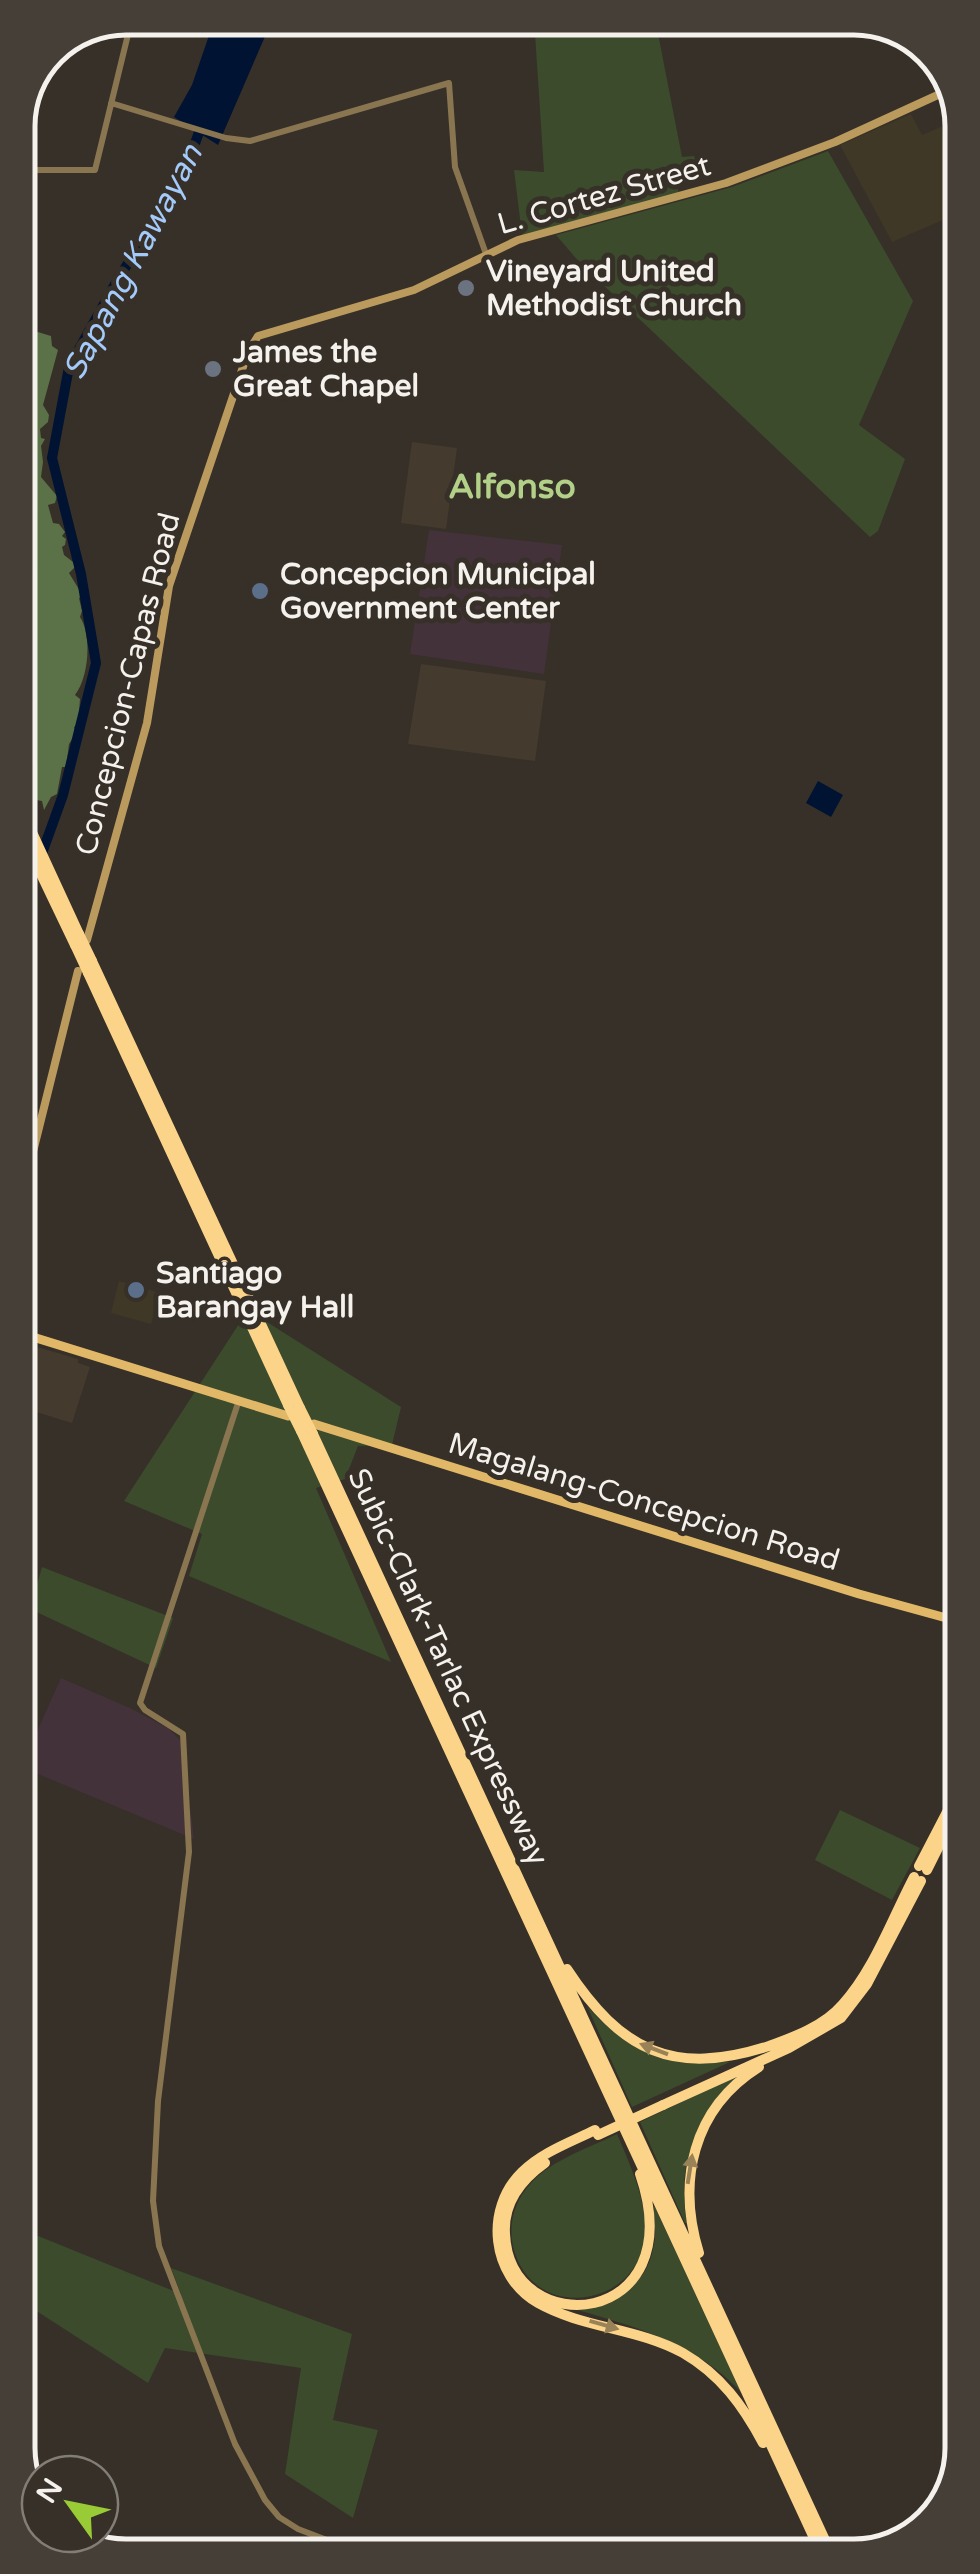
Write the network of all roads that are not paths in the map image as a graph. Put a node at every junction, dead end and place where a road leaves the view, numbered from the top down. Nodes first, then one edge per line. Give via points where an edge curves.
1 (128, 35) edge
2 (939, 94) edge
3 (111, 102) junction
4 (35, 170) edge
5 (486, 254) junction
6 (264, 332) joint
7 (35, 842) edge
8 (35, 858) edge
9 (62, 909) junction
10 (80, 940) junction
11 (83, 972) junction
12 (35, 1152) edge
13 (35, 1338) edge
14 (239, 1400) junction
15 (292, 1410) junction
16 (310, 1430) junction
17 (945, 1618) edge
18 (945, 1821) edge
19 (945, 1831) edge
20 (920, 1874) junction
21 (547, 1939) junction
22 (786, 2045) junction
23 (596, 2132) junction
24 (628, 2135) junction
25 (714, 2298) junction
26 (784, 2474) junction
27 (319, 2539) edge
28 (814, 2539) edge
29 (825, 2539) edge

1 - 3 street
2 - 5 main road, L. Cortez Street via 726,183
3 - 4 street via 95,170
3 - 5 street via 250,141 449,83 454,166
5 - 6 main road, L. Cortez Street via 404,293
6 - 10 main road, Concepcion-Capas Road via 248,352 169,586 147,723
7 - 9 highway, Subic-Clark-Tarlac Expressway
8 - 9 highway, Subic-Clark-Tarlac Expressway
9 - 10 highway, Subic-Clark-Tarlac Expressway
10 - 11 highway, Subic-Clark-Tarlac Expressway, bridge
10 - 15 highway, Subic-Clark-Tarlac Expressway, bridge
11 - 12 main road
11 - 15 highway, Subic-Clark-Tarlac Expressway
13 - 14 main road
14 - 15 main road
14 - 27 street via 140,1703 184,1734 188,1810 153,2212 165,2271 258,2490 287,2523
15 - 16 highway, Subic-Clark-Tarlac Expressway, bridge
16 - 17 main road, Magalang-Concepcion Road
16 - 21 highway, Subic-Clark-Tarlac Expressway
16 - 24 highway, Subic-Clark-Tarlac Expressway
18 - 20 highway
19 - 20 highway
20 - 22 highway via 845,2003
22 -> 21 highway via 710,2060 654,2051 604,2020
21 - 25 highway, Subic-Clark-Tarlac Expressway
22 - 23 highway, bridge
25 -> 22 highway via 690,2216 694,2148 730,2090
23 - 24 highway via 535,2170 507,2210 507,2250 520,2277 566,2305 616,2294 632,2282 650,2248 650,2209
23 -> 26 highway via 541,2158 512,2182 497,2230 502,2262 541,2304 651,2339 698,2363 741,2404
24 - 26 highway, Subic-Clark-Tarlac Expressway
25 - 29 highway, Subic-Clark-Tarlac Expressway
26 - 28 highway, Subic-Clark-Tarlac Expressway

